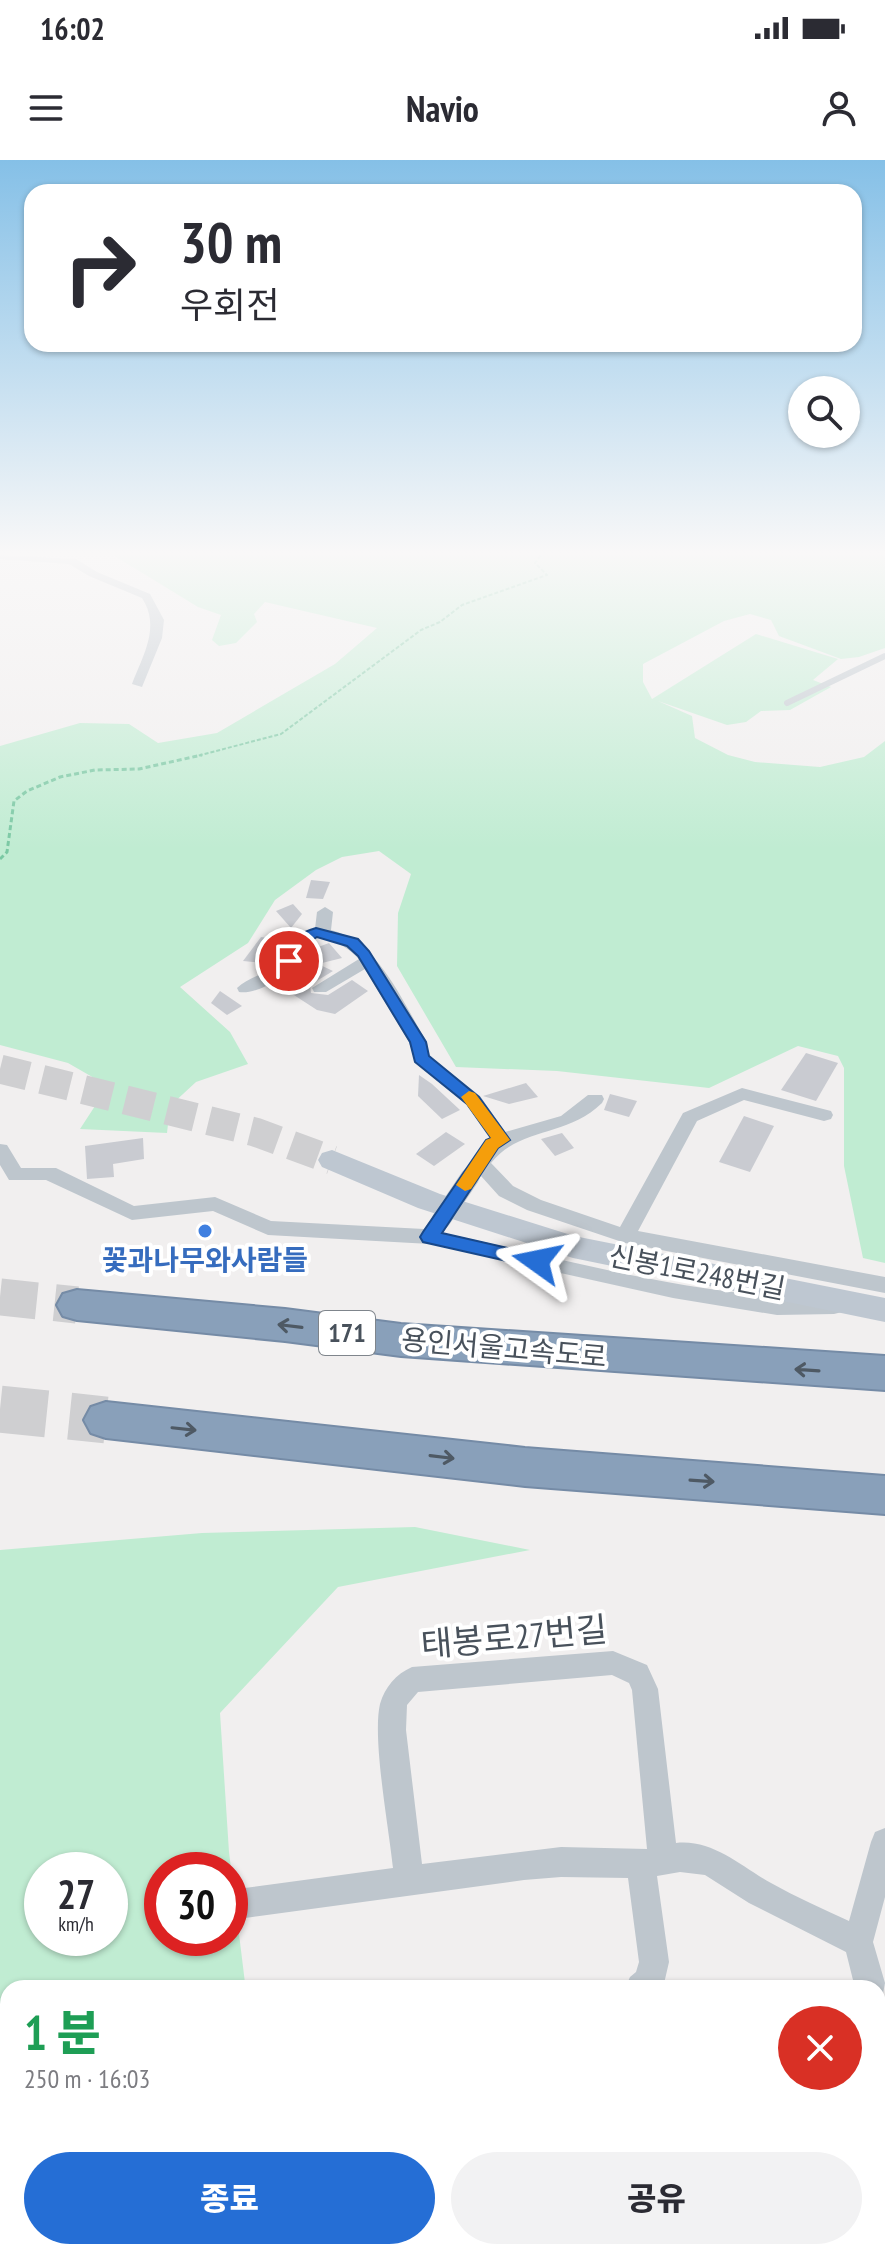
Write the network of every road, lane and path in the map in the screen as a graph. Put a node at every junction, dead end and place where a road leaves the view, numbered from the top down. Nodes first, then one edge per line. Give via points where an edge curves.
1 (151, 653) edge
2 (390, 653) edge
3 (885, 656) edge
4 (138, 684) dead end
5 (787, 703) dead end
6 (0, 859) edge
7 (325, 912) dead end
8 (319, 933) junction
9 (368, 960) junction
10 (245, 988) dead end
11 (320, 988) dead end
12 (595, 1099) dead end
13 (824, 1115) dead end
14 (501, 1140) junction
15 (0, 1150) edge
16 (332, 1160) tunnel mouth
17 (475, 1170) junction
18 (8, 1175) edge
19 (436, 1228) junction
20 (625, 1236) junction
21 (877, 1300) edge
22 (77, 1305) tunnel mouth
23 (885, 1373) edge
24 (106, 1420) tunnel mouth
25 (885, 1495) edge
26 (885, 1842) edge
27 (652, 1862) junction
28 (409, 1881) junction
29 (248, 1903) edge
30 (858, 1942) junction
31 (650, 1980) edge
32 (869, 1980) edge

1 - 4 street
2 - 6 path via 281,734 139,769 60,777 27,791 14,801 7,852
3 - 5 lane
7 - 8 street
8 - 9 street via 353,942
8 - 10 street via 302,938 292,947 289,961
9 - 11 street
9 - 14 street via 418,1042 421,1058 473,1100
12 - 14 street via 570,1121
13 - 20 street via 742,1094 690,1117
14 - 17 street via 492,1144
15 - 18 street
16 - 21 street, 신봉1로248번길 via 429,1201 573,1247
17 - 19 street, bridge
17 - 20 street via 534,1205
18 - 19 street via 49,1173 132,1213 215,1204 268,1228
19 - 21 street via 673,1290 777,1307
20 - 21 street
23 -> 22 highway, 용인서울고속도로 / 171 via 401,1340
24 -> 25 highway via 624,1475
26 - 30 street
27 - 28 street via 561,1862
27 - 28 street, 태봉로27번길 via 645,1689 638,1674 626,1666 591,1664 412,1680 401,1690 392,1730
27 - 30 street via 680,1857 706,1861
27 - 31 street, 태봉로27번길
28 - 29 street
30 - 32 street

